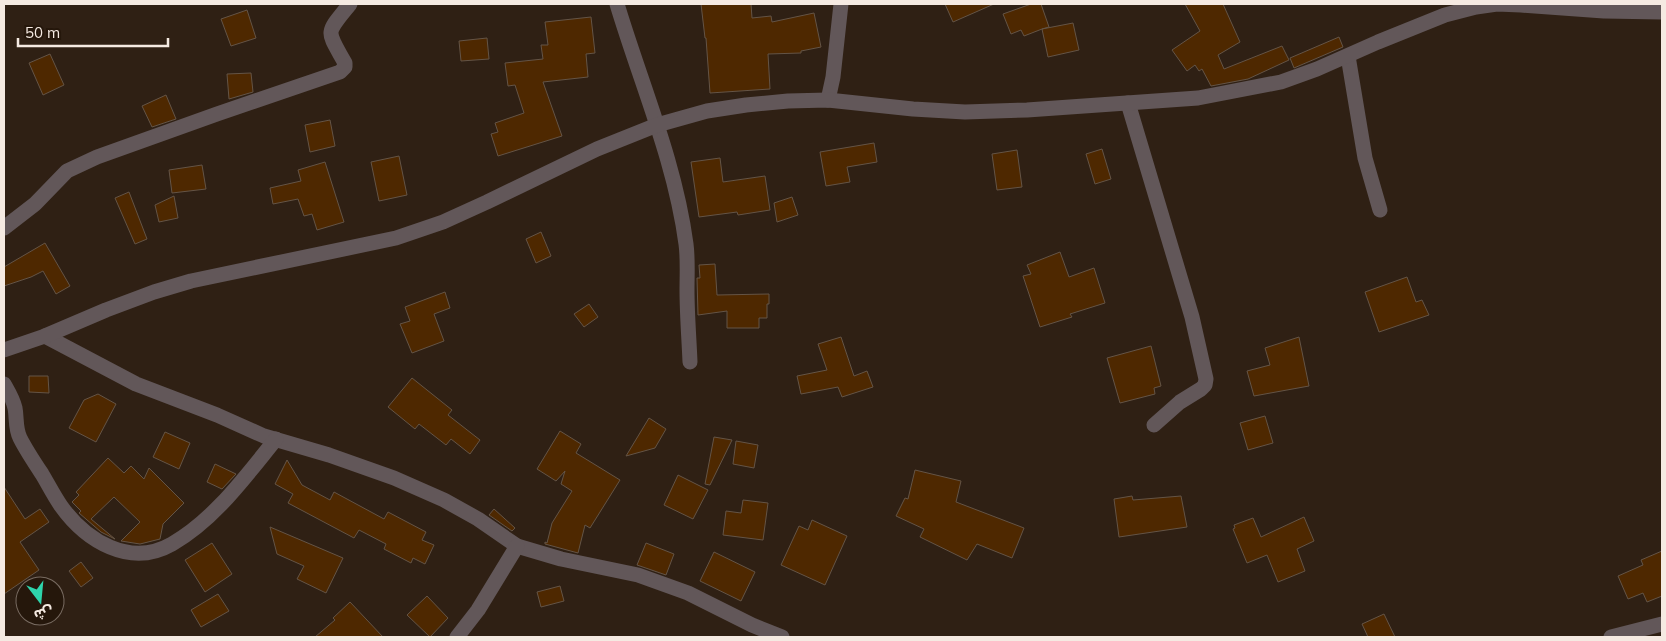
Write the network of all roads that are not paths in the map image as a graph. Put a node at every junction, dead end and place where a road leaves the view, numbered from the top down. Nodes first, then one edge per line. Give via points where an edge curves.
1 (350, 4) edge
2 (616, 4) edge
3 (841, 4) edge
4 (1662, 12) edge
5 (1348, 56) junction
6 (828, 100) junction
7 (1128, 102) junction
8 (657, 125) junction
9 (1380, 210) dead end
10 (4, 228) edge
11 (44, 336) junction
12 (4, 350) edge
13 (690, 362) dead end
14 (4, 384) edge
15 (1154, 425) dead end
16 (276, 439) junction
17 (517, 546) junction
18 (1662, 624) edge
19 (457, 637) edge
20 (782, 637) edge
21 (1612, 637) edge

1 - 10 street via 331,28 331,38 345,63 340,72 97,157 67,172 35,204
2 - 8 street
3 - 6 street via 834,77
4 - 5 street via 1496,4 1446,15
5 - 7 street via 1281,82 1252,89 1198,98
5 - 9 street via 1366,158
6 - 7 street via 965,112
6 - 8 street via 746,105 706,111
7 - 15 street via 1192,317 1206,379 1201,389
8 - 11 street via 412,233 191,281 154,292
8 - 13 street via 676,187 686,246
11 - 12 street
11 - 16 street via 136,384
14 - 16 street via 15,407 19,436 60,506 96,541 127,554 159,550 192,531 213,513
16 - 17 street via 394,478 444,500
17 - 19 street via 478,610
17 - 20 street via 638,575
18 - 21 street

